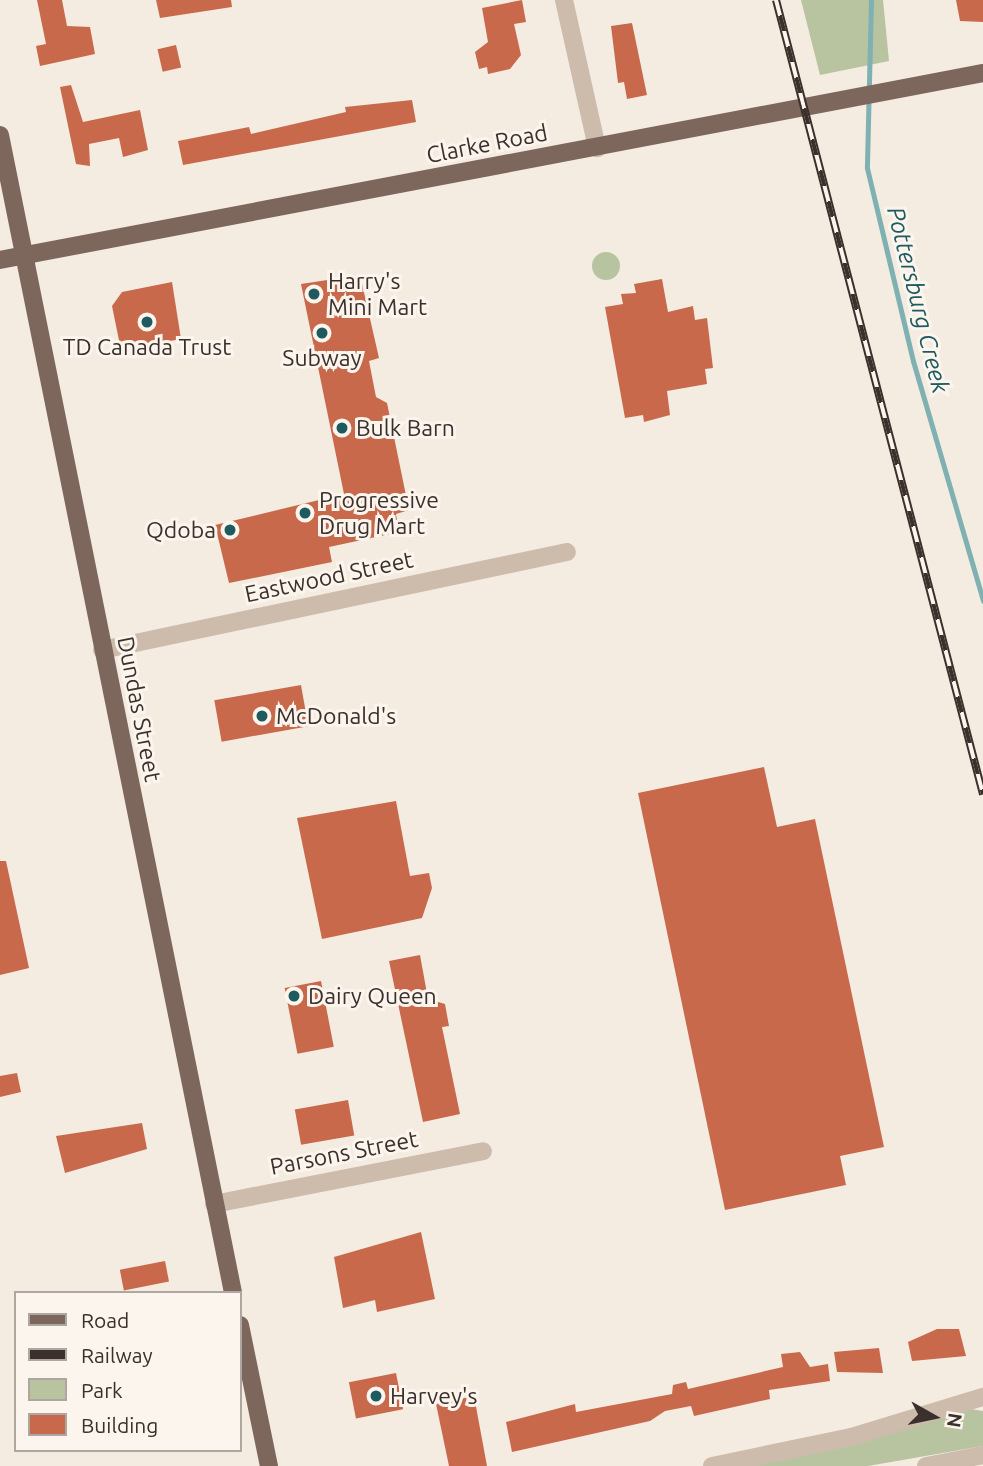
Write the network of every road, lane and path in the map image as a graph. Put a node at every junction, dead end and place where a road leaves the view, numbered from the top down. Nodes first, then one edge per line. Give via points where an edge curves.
1 (564, 0) edge
2 (983, 73) edge
3 (0, 135) edge
4 (597, 148) junction
5 (22, 256) junction
6 (0, 260) edge
7 (567, 552) dead end
8 (102, 650) junction
9 (483, 1151) dead end
10 (214, 1204) junction
11 (233, 1291) edge
12 (242, 1334) edge
13 (983, 1397) edge
14 (983, 1455) edge
15 (270, 1466) edge
16 (712, 1466) edge
17 (926, 1466) edge

1 - 4 street
2 - 4 main road, Clarke Road
3 - 5 main road, Dundas Street
4 - 5 main road, Clarke Road
5 - 6 main road, Clarke Road
5 - 8 main road, Dundas Street
7 - 8 street, Eastwood Street
8 - 10 main road, Dundas Street
9 - 10 street, Parsons Street
10 - 11 main road, Dundas Street
12 - 15 main road
13 - 16 street via 851,1437
14 - 17 street

